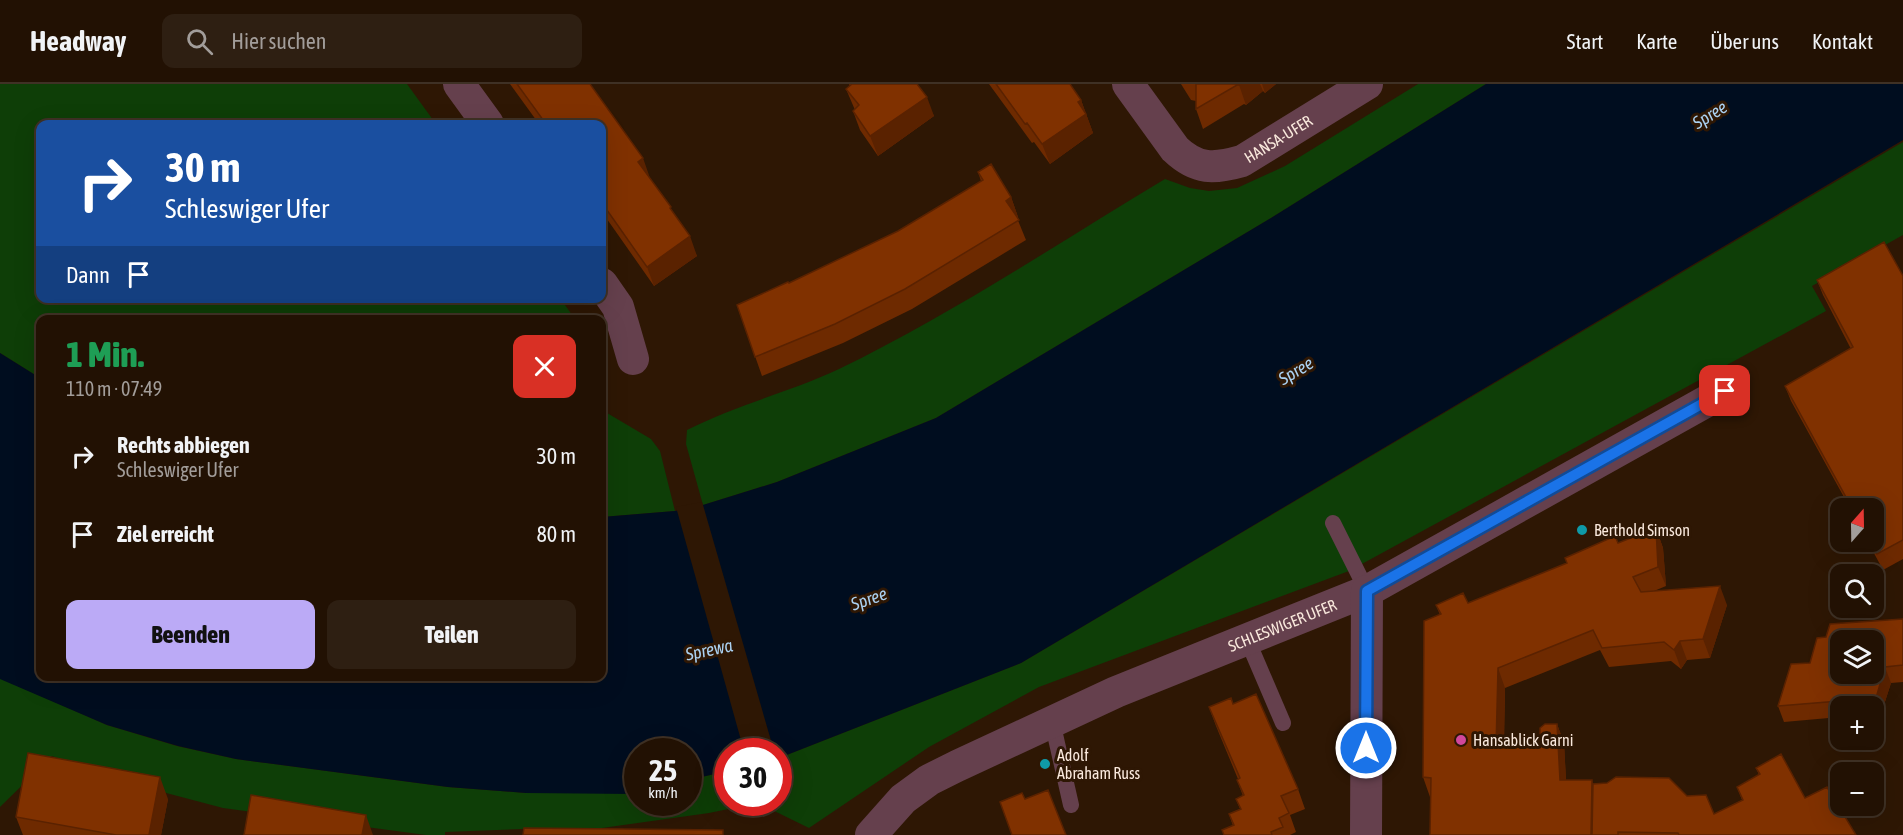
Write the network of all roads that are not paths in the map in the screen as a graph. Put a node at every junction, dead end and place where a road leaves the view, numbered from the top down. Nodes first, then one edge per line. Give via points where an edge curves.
1 (459, 84) edge
2 (1128, 84) edge
3 (1367, 84) edge
4 (485, 120) edge
5 (606, 290) edge
6 (633, 359) dead end
7 (1725, 391) dead end
8 (1333, 523) dead end
9 (1367, 591) junction
10 (1247, 639) junction
11 (1052, 721) junction
12 (1283, 723) dead end
13 (1071, 805) dead end
14 (871, 835) edge
15 (1366, 835) edge

1 - 4 street
2 - 3 street, HANSA-UFER via 1175,149 1202,166 1220,167 1242,161
5 - 6 street via 618,307
7 - 9 street, SCHLESWIGER UFER
8 - 9 lane
9 - 10 street, SCHLESWIGER UFER
9 - 15 street
10 - 11 street, SCHLESWIGER UFER
10 - 12 lane
11 - 13 lane
11 - 14 street, SCHLESWIGER UFER via 929,780 903,799

